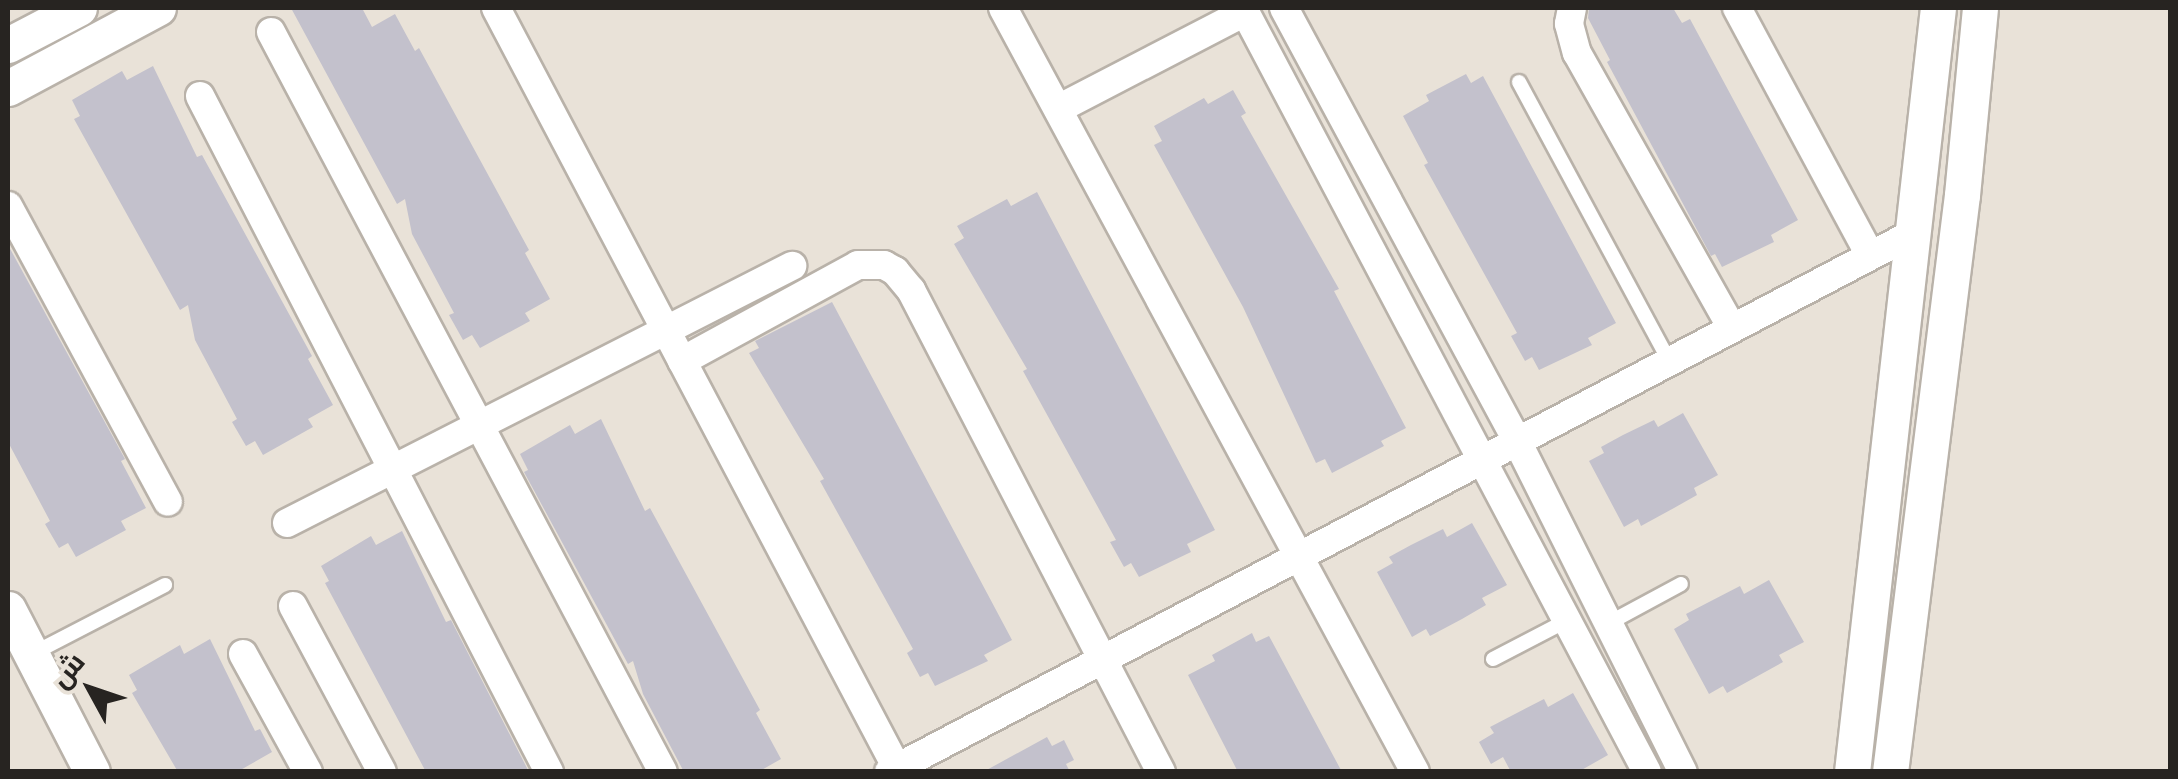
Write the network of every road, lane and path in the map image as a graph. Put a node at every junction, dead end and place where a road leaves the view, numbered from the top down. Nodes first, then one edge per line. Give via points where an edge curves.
1 (79, 8) edge
2 (158, 8) edge
3 (496, 8) edge
4 (1004, 8) edge
5 (1284, 8) edge
6 (1572, 8) edge
7 (1737, 8) edge
8 (1938, 8) edge
9 (1980, 8) edge
10 (1244, 10) edge
11 (270, 32) dead end
12 (8, 45) edge
13 (1519, 82) dead end
14 (8, 88) edge
15 (200, 96) dead end
16 (1058, 108) junction
17 (8, 206) edge
18 (1912, 234) junction
19 (1870, 255) junction
20 (792, 266) dead end
21 (1732, 328) junction
22 (665, 331) junction
23 (682, 360) junction
24 (1670, 361) junction
25 (476, 427) junction
26 (1518, 441) junction
27 (1485, 458) junction
28 (392, 469) junction
29 (168, 502) dead end
30 (287, 523) dead end
31 (1298, 555) junction
32 (1681, 584) dead end
33 (164, 585) dead end
34 (292, 606) dead end
35 (8, 609) edge
36 (1568, 620) junction
37 (1607, 625) junction
38 (32, 654) junction
39 (243, 654) dead end
40 (1493, 659) dead end
41 (1101, 660) junction
42 (895, 770) edge
43 (92, 772) edge
44 (308, 772) edge
45 (382, 772) edge
46 (549, 772) edge
47 (662, 772) edge
48 (1161, 772) edge
49 (1414, 772) edge
50 (1647, 772) edge
51 (1682, 772) edge
52 (1852, 772) edge
53 (1890, 772) edge

1 - 12 street
2 - 14 street
3 - 22 street
4 - 16 street
5 - 26 street
6 - 21 street via 1577,53
7 - 19 street
8 - 18 street
9 - 53 street
10 - 16 street
10 - 27 street
11 - 25 street
13 - 24 lane
15 - 28 street
16 - 31 street
17 - 29 street
18 - 19 street
18 - 52 street
19 - 21 street
20 - 22 street
21 - 24 street
22 - 23 street
22 - 25 street
23 - 41 street via 858,266 895,270
23 - 42 street
24 - 26 street
25 - 28 street
25 - 47 street
26 - 27 street
26 - 37 street
27 - 31 street
27 - 36 street
28 - 30 street
28 - 46 street
31 - 41 street
31 - 49 street
32 - 37 lane
33 - 38 lane
34 - 45 street
35 - 38 street
36 - 40 lane
36 - 50 street
37 - 51 street
38 - 43 street
39 - 44 street
41 - 42 street
41 - 48 street

